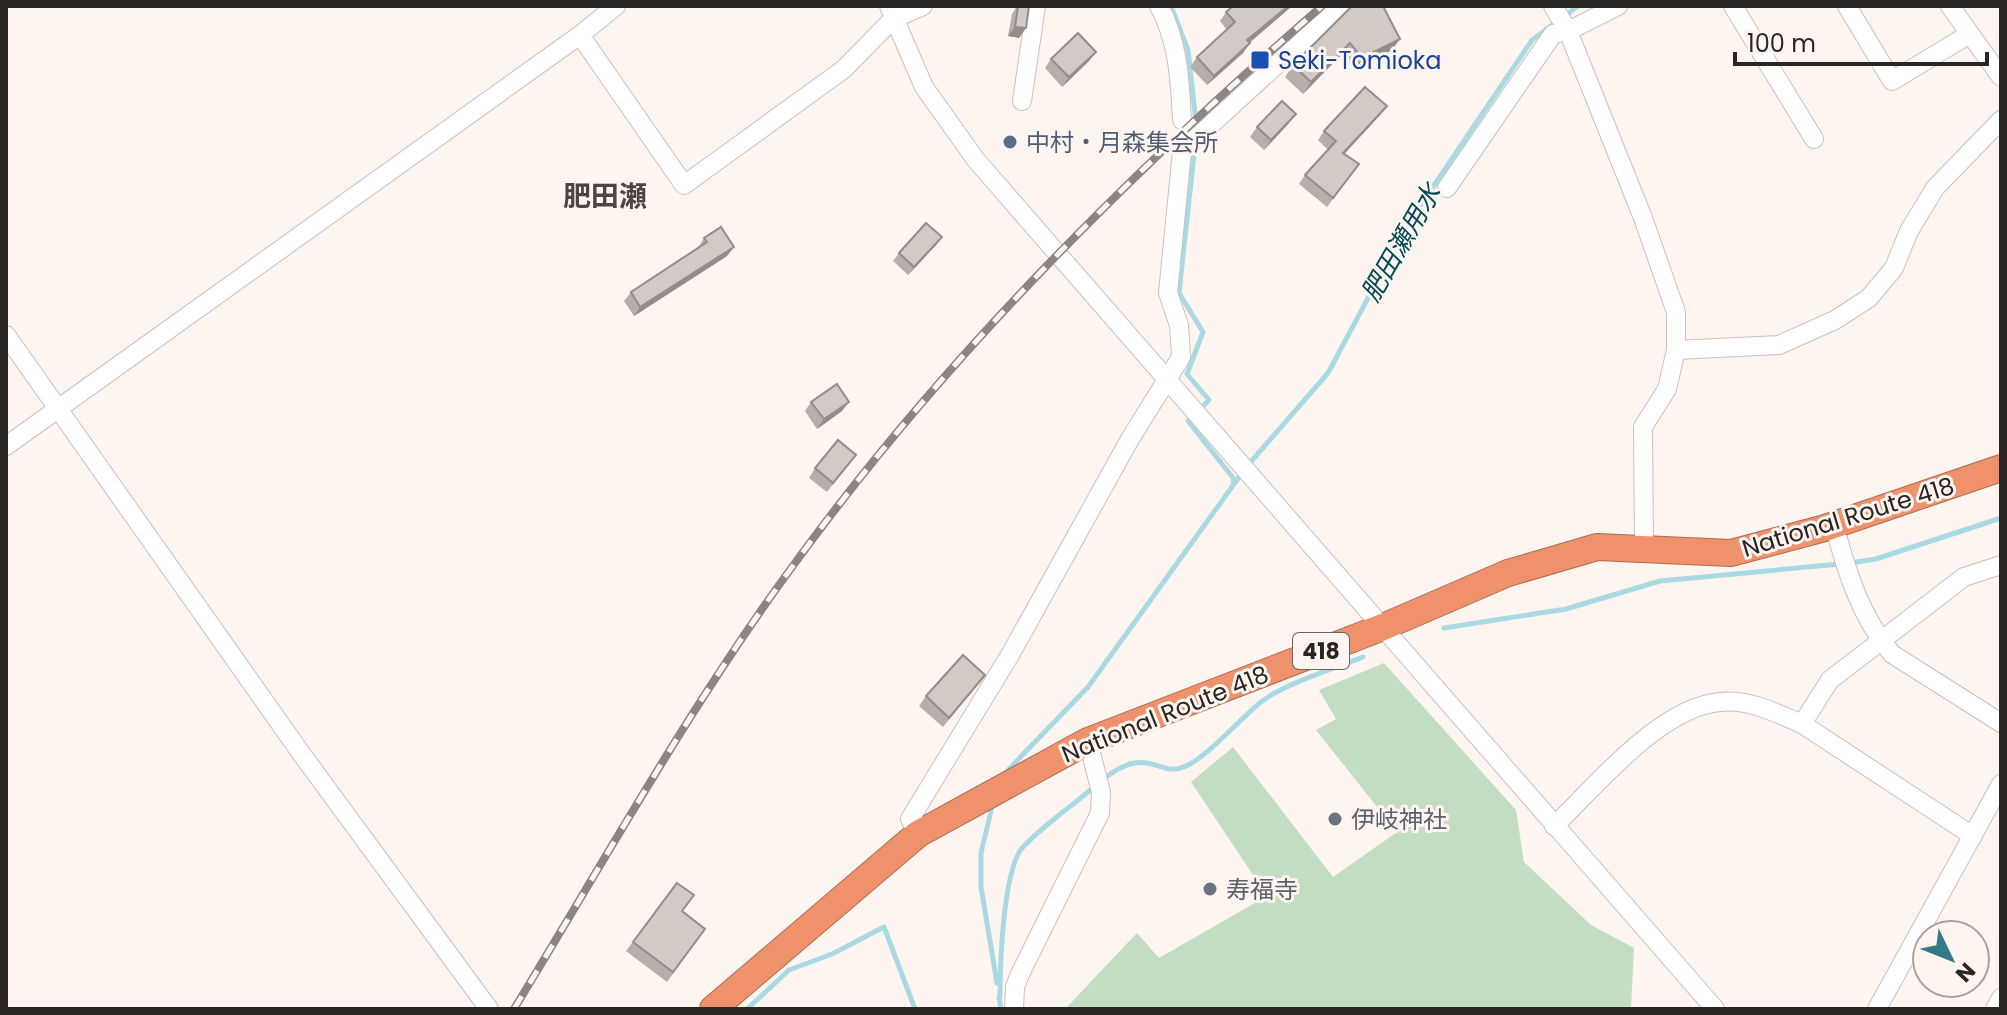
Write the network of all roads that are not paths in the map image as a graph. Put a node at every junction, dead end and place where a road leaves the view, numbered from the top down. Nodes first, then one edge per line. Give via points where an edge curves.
1 (616, 6) edge
2 (923, 6) edge
3 (1036, 6) edge
4 (1159, 6) edge
5 (1341, 6) edge
6 (1553, 6) edge
7 (1618, 6) edge
8 (1733, 6) edge
9 (1847, 6) edge
10 (1950, 6) edge
11 (891, 12) edge
12 (1568, 31) junction
13 (580, 35) junction
14 (1968, 35) junction
15 (2001, 77) edge
16 (1022, 101) dead end
17 (1182, 120) dead end
18 (2001, 120) edge
19 (1814, 139) dead end
20 (1447, 188) dead end
21 (6, 335) edge
22 (1676, 350) junction
23 (1169, 379) junction
24 (59, 409) junction
25 (6, 446) edge
26 (2001, 468) edge
27 (1834, 525) junction
28 (1644, 547) junction
29 (2001, 565) edge
30 (1383, 627) junction
31 (1880, 641) junction
32 (2001, 723) edge
33 (1802, 724) junction
34 (1088, 741) junction
35 (2001, 784) edge
36 (1554, 826) junction
37 (918, 834) junction
38 (1973, 836) junction
39 (2001, 998) edge
40 (489, 1009) edge
41 (713, 1009) edge
42 (1014, 1009) edge
43 (1715, 1009) edge
44 (1877, 1009) edge
45 (1995, 1009) edge

1 - 13 street
2 - 11 street
3 - 16 street
4 - 17 street via 1177,55
5 - 23 street via 1182,151 1168,293 1179,325 1181,357
6 - 12 street
7 - 12 street
8 - 19 street
9 - 14 street via 1892,81
10 - 14 street
11 - 13 street via 844,69 684,185
11 - 23 street via 924,87 952,129
12 - 20 street via 1553,34
12 - 22 street via 1676,312
13 - 24 street
14 - 15 street
18 - 22 street via 1935,188 1894,268 1869,298 1779,345
21 - 24 street
22 - 28 street via 1667,389 1643,427
23 - 30 street
23 - 37 street via 910,819
24 - 25 street
24 - 40 street via 294,744
26 - 27 highway, National Route 418 / 418
27 - 28 highway, National Route 418 / 418 via 1731,553
27 - 31 street via 1851,587
28 - 30 highway, National Route 418 / 418 via 1597,547 1508,573
29 - 31 street via 1964,577
30 - 34 highway, National Route 418 / 418
30 - 36 street
31 - 32 street via 1892,654
31 - 33 street via 1830,680
33 - 36 street via 1756,705 1719,702 1685,712 1650,735
33 - 38 street
34 - 37 highway, National Route 418 / 418
34 - 42 street via 1101,792 1100,813 1025,963 1015,987
35 - 38 street
36 - 43 street
37 - 41 highway, National Route 418 / 418
38 - 44 street
39 - 45 street

